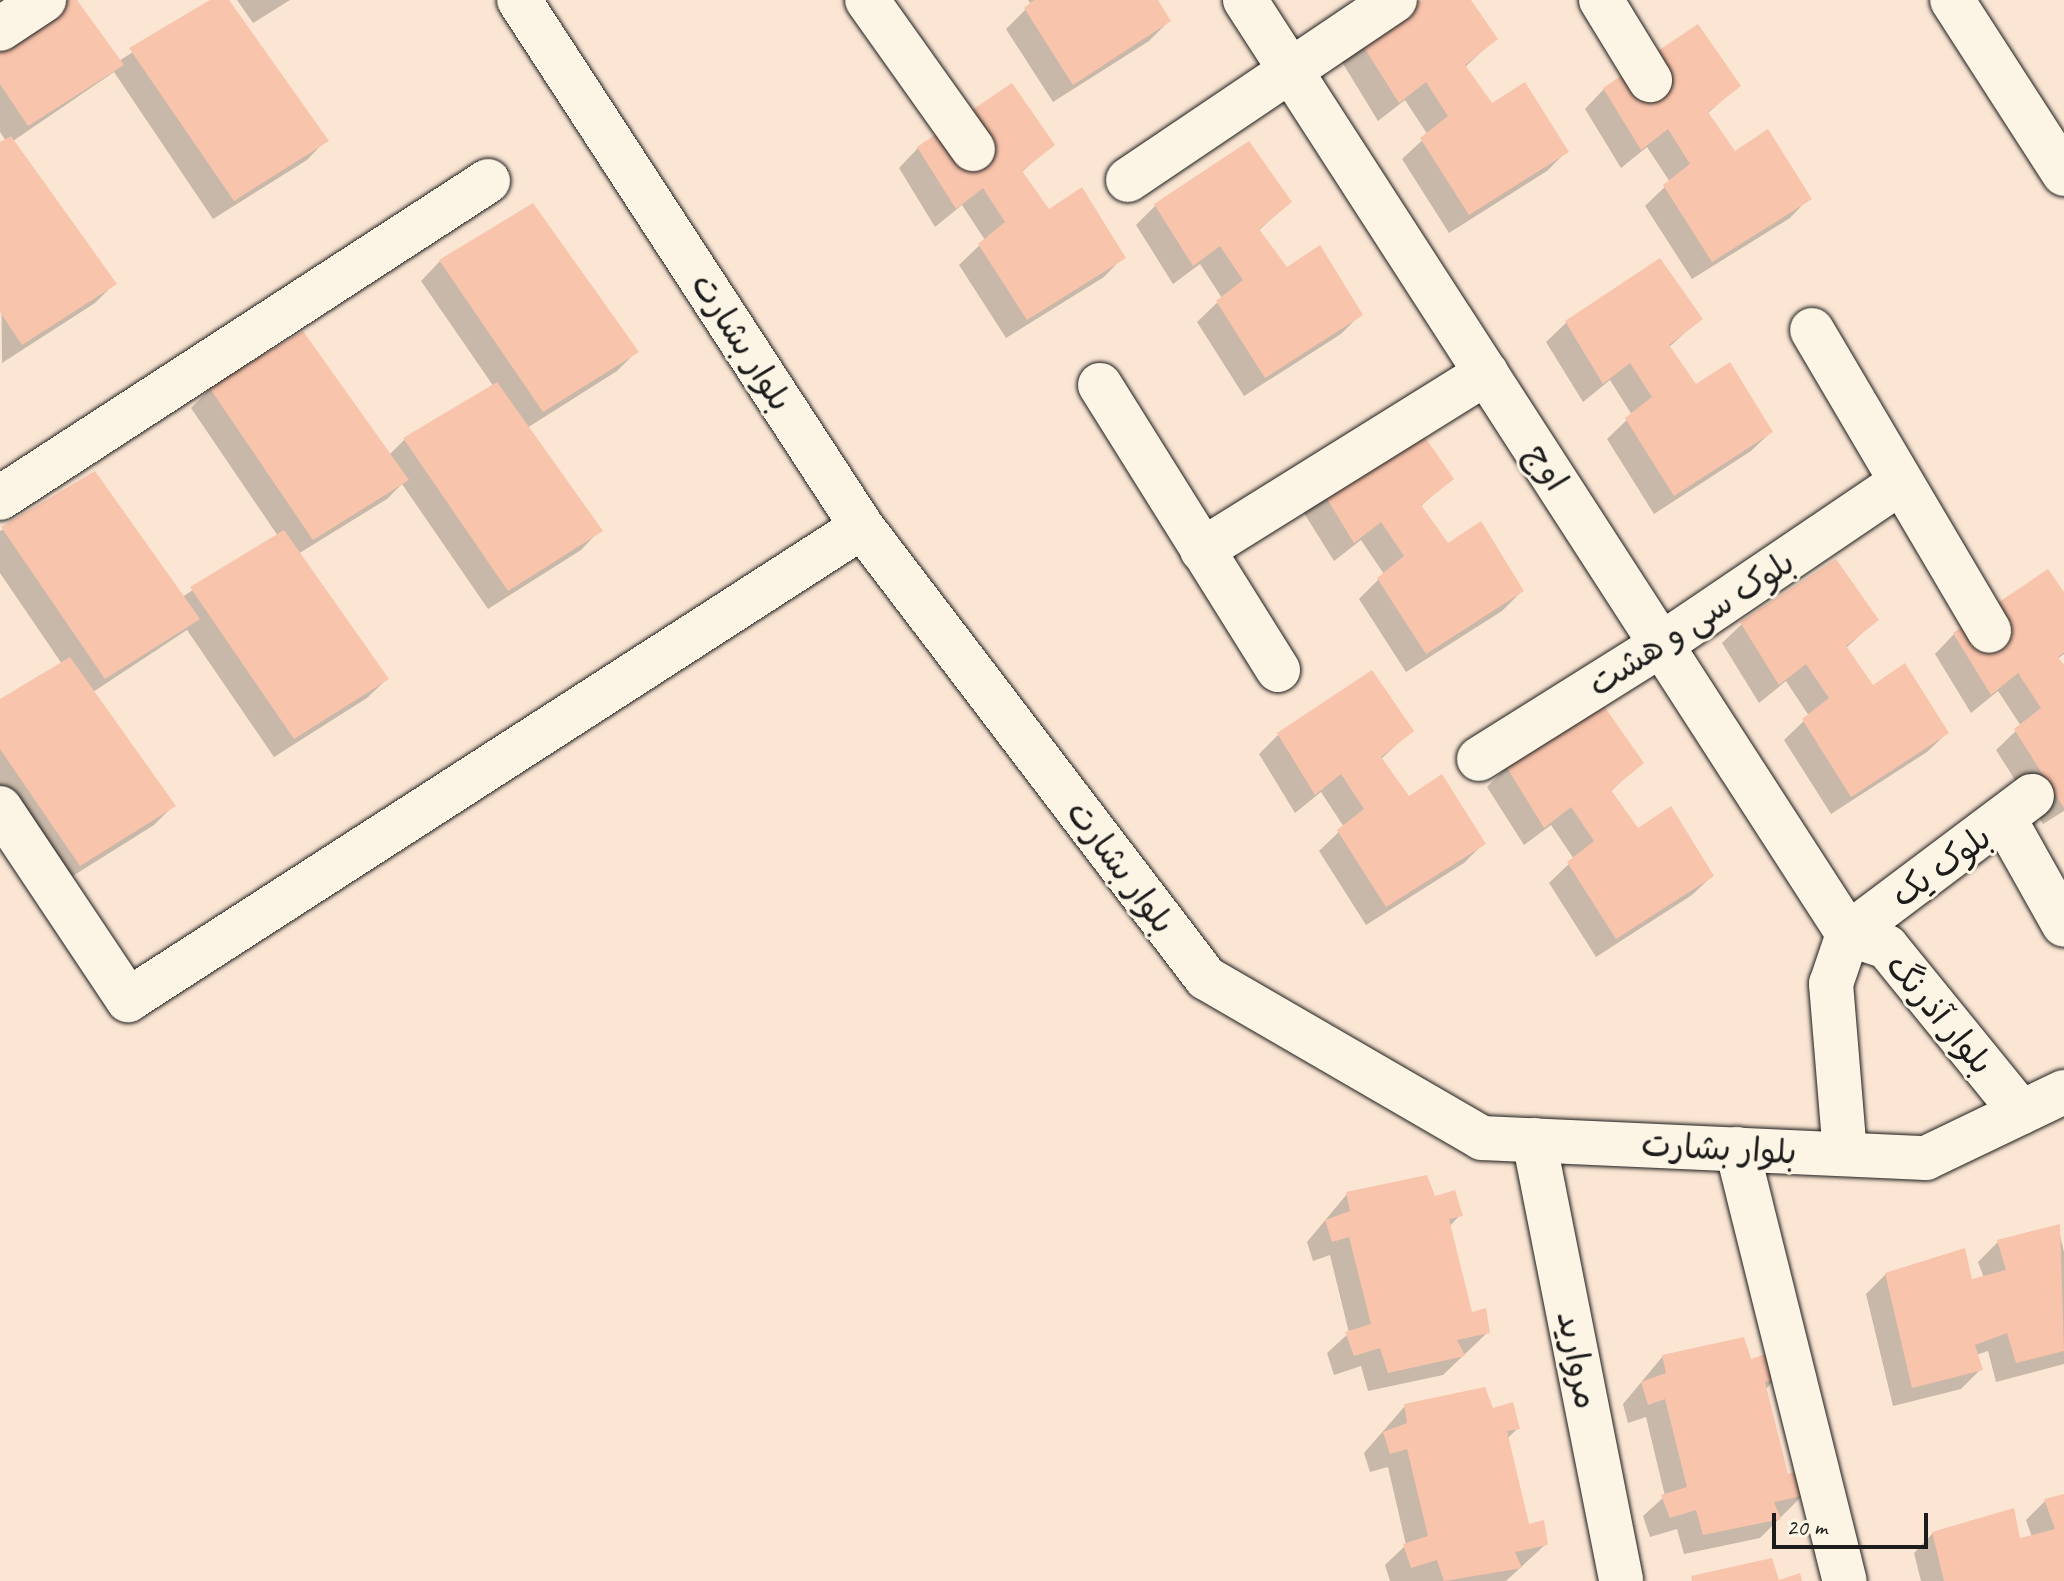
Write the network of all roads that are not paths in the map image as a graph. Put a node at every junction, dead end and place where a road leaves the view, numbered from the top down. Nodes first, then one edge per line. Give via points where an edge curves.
1 (44, 0) edge
2 (519, 0) edge
3 (867, 0) edge
4 (1245, 0) edge
5 (1395, 0) edge
6 (1601, 0) edge
7 (1952, 0) edge
8 (0, 29) edge
9 (1292, 72) junction
10 (1650, 80) dead end
11 (973, 149) dead end
12 (2064, 174) edge
13 (1128, 180) dead end
14 (488, 181) dead end
15 (1812, 330) dead end
16 (1486, 373) junction
17 (1100, 385) dead end
18 (1900, 483) junction
19 (0, 498) edge
20 (862, 527) junction
21 (1202, 550) junction
22 (1989, 631) dead end
23 (1662, 644) junction
24 (1278, 670) dead end
25 (1479, 759) dead end
26 (0, 808) edge
27 (2064, 925) edge
28 (1848, 934) junction
29 (2064, 1092) edge
30 (2021, 1112) junction
31 (1534, 1140) junction
32 (1737, 1149) junction
33 (1845, 1154) junction
34 (1621, 1581) edge
35 (1845, 1581) edge

1 - 8 street
2 - 20 street, بلوار بشارت
3 - 11 street
4 - 9 street, اوج
5 - 9 street
6 - 10 street
7 - 12 street
9 - 13 street
9 - 16 street, اوج
14 - 19 street
15 - 18 street
16 - 21 street
16 - 23 street, اوج
17 - 21 street
18 - 22 street
18 - 23 street, بلوک سی و هشت
20 - 26 street via 128,1000
20 - 31 street, بلوار بشارت via 1206,978 1482,1138
21 - 24 street
23 - 25 street, بلوک سی و هشت
23 - 28 street, اوج
27 - 28 street, بلوک یک via 2018,808
28 - 30 street, بلوار آذرنگ via 1887,947
28 - 33 street via 1831,984
29 - 30 street, بلوار بشارت
30 - 33 street, بلوار بشارت via 1926,1158
31 - 32 street, بلوار بشارت
31 - 34 street, مروارید
32 - 33 street, بلوار بشارت
32 - 35 street

